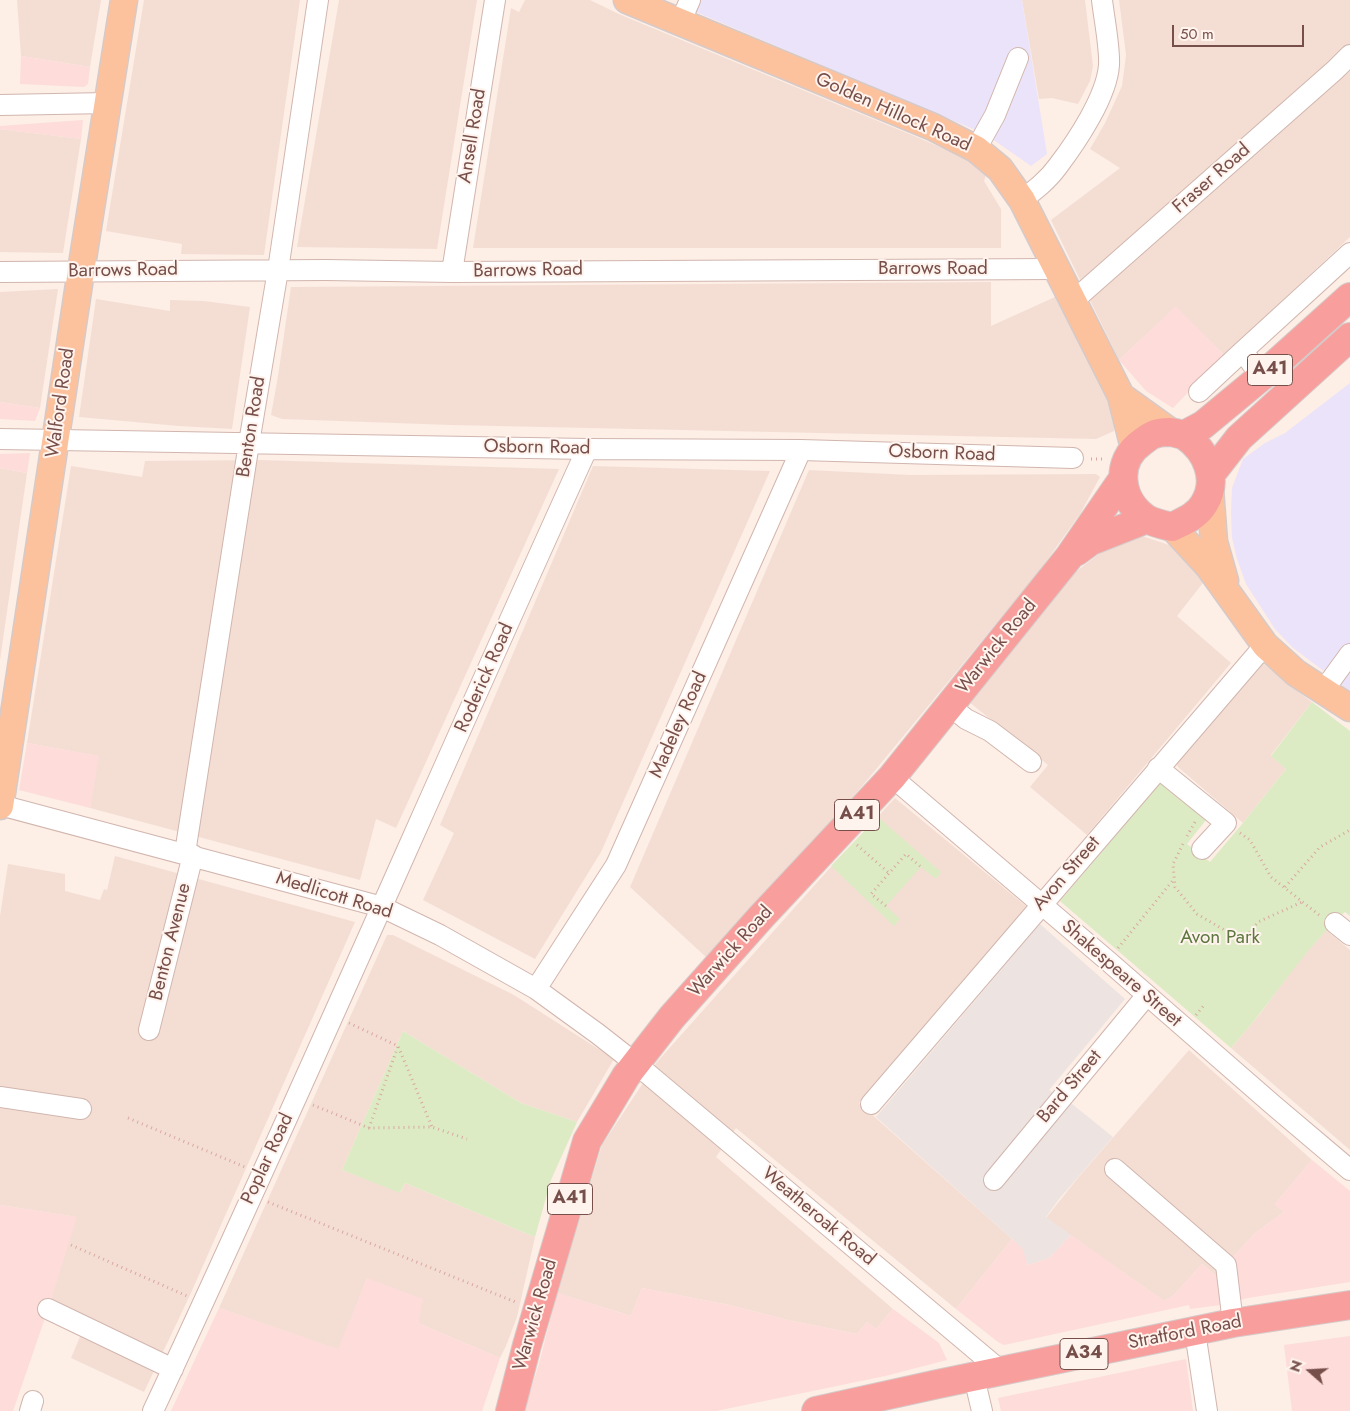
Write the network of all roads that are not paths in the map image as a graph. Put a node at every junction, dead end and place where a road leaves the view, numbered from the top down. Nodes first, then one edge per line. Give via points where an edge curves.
1 (124, 0) edge
2 (318, 0) edge
3 (495, 0) edge
4 (627, 0) edge
5 (1102, 0) edge
6 (685, 12) edge
7 (1350, 54) edge
8 (1018, 58) dead end
9 (108, 103) junction
10 (0, 105) edge
11 (976, 149) junction
12 (1022, 200) junction
13 (1350, 252) edge
14 (1056, 269) junction
15 (278, 270) junction
16 (0, 272) edge
17 (81, 272) junction
18 (452, 272) junction
19 (1350, 297) edge
20 (1072, 302) junction
21 (1350, 337) edge
22 (1243, 351) junction
23 (1260, 377) junction
24 (1199, 392) dead end
25 (1121, 396) junction
26 (1177, 434) junction
27 (0, 439) edge
28 (56, 441) junction
29 (249, 443) junction
30 (1134, 448) junction
31 (587, 449) junction
32 (800, 450) junction
33 (1073, 458) dead end
34 (1122, 480) junction
35 (1210, 481) junction
36 (1160, 523) junction
37 (1069, 557) junction
38 (1228, 594) junction
39 (1265, 645) junction
40 (1350, 654) edge
41 (1323, 691) junction
42 (950, 706) junction
43 (1350, 708) edge
44 (1031, 762) dead end
45 (1158, 768) junction
46 (892, 777) junction
47 (0, 805) edge
48 (1202, 849) dead end
49 (189, 854) junction
50 (1040, 905) junction
51 (382, 907) junction
52 (536, 989) junction
53 (1147, 995) junction
54 (149, 1030) dead end
55 (635, 1063) junction
56 (0, 1097) edge
57 (871, 1104) dead end
58 (81, 1109) dead end
59 (1115, 1169) dead end
60 (1350, 1170) edge
61 (994, 1180) dead end
62 (1350, 1305) edge
63 (48, 1309) dead end
64 (1233, 1323) junction
65 (1195, 1332) junction
66 (527, 1345) junction
67 (172, 1368) junction
68 (1001, 1371) junction
69 (974, 1377) junction
70 (153, 1411) edge
71 (497, 1411) edge
72 (510, 1411) edge
73 (816, 1411) edge
74 (982, 1411) edge
75 (1207, 1411) edge

1 - 9 main road, Walford Road
2 - 15 street, Benton Road
3 - 18 street, Ansell Road
4 - 6 main road, Golden Hillock Road
5 - 12 street via 1109,64 1106,84 1058,167
6 - 11 main road, Golden Hillock Road
7 - 20 street, Fraser Road
8 - 11 street via 995,115
9 - 10 street
9 - 17 main road, Walford Road
11 - 12 main road, Golden Hillock Road via 1000,169
12 - 14 main road, Golden Hillock Road
13 - 22 street
14 - 18 street, Barrows Road
14 - 20 main road, Golden Hillock Road
15 - 17 street, Barrows Road
15 - 18 street, Barrows Road
15 - 29 street, Benton Road
16 - 17 street, Barrows Road
17 - 28 main road, Walford Road
19 - 23 highway, A41
20 - 25 main road, Golden Hillock Road
21 - 35 highway, A41 via 1239,438
22 - 23 street
22 - 24 street
23 - 26 highway, A41 via 1203,424
25 - 26 main road, Golden Hillock Road
25 - 30 main road, Golden Hillock Road
26 - 30 highway via 1154,434
26 - 35 highway via 1206,458
27 - 28 street, Osborn Road
28 - 29 street, Osborn Road
28 - 47 main road, Walford Road
29 - 31 street, Osborn Road
29 - 49 street, Benton Road
30 - 34 highway via 1126,460
31 - 32 street, Osborn Road
31 - 51 street, Roderick Road
32 - 33 street, Osborn Road via 1014,464
32 - 52 street, Madeley Road via 616,865
34 - 36 highway via 1134,507
34 - 37 highway, Warwick Road / A41
35 - 36 highway via 1204,504 1191,518
35 - 38 main road via 1214,542
36 - 37 highway, Warwick Road / A41 via 1091,541
36 - 38 main road via 1210,567
37 - 42 highway, Warwick Road / A41
38 - 39 main road
39 - 41 main road
39 - 45 street, Avon Street
40 - 41 street
41 - 43 main road
42 - 44 street via 966,719 990,730
42 - 46 highway, Warwick Road / A41
45 - 48 street via 1226,823
45 - 50 street, Avon Street
46 - 50 street, Shakespeare Street
46 - 55 highway, Warwick Road / A41 via 761,917
47 - 49 street, Medlicott Road
49 - 51 street, Medlicott Road
49 - 54 street, Benton Avenue
50 - 53 street, Shakespeare Street
50 - 57 street, Avon Street
51 - 52 street, Medlicott Road via 440,935
51 - 67 street, Poplar Road
52 - 55 street, Medlicott Road
53 - 60 street, Shakespeare Street
53 - 61 street, Bard Street
55 - 66 highway, Warwick Road / A41 via 586,1141
55 - 68 street, Weatheroak Road
56 - 58 street
59 - 64 street via 1226,1264
62 - 64 highway, Stratford Road / A34
63 - 67 street
64 - 65 highway, Stratford Road / A34
65 - 68 highway, Stratford Road / A34
65 - 75 street
66 - 71 highway
66 - 72 highway, Warwick Road / A41
67 - 70 street, Poplar Road
68 - 69 highway, Stratford Road / A34
69 - 73 highway, Stratford Road / A34
69 - 74 street

